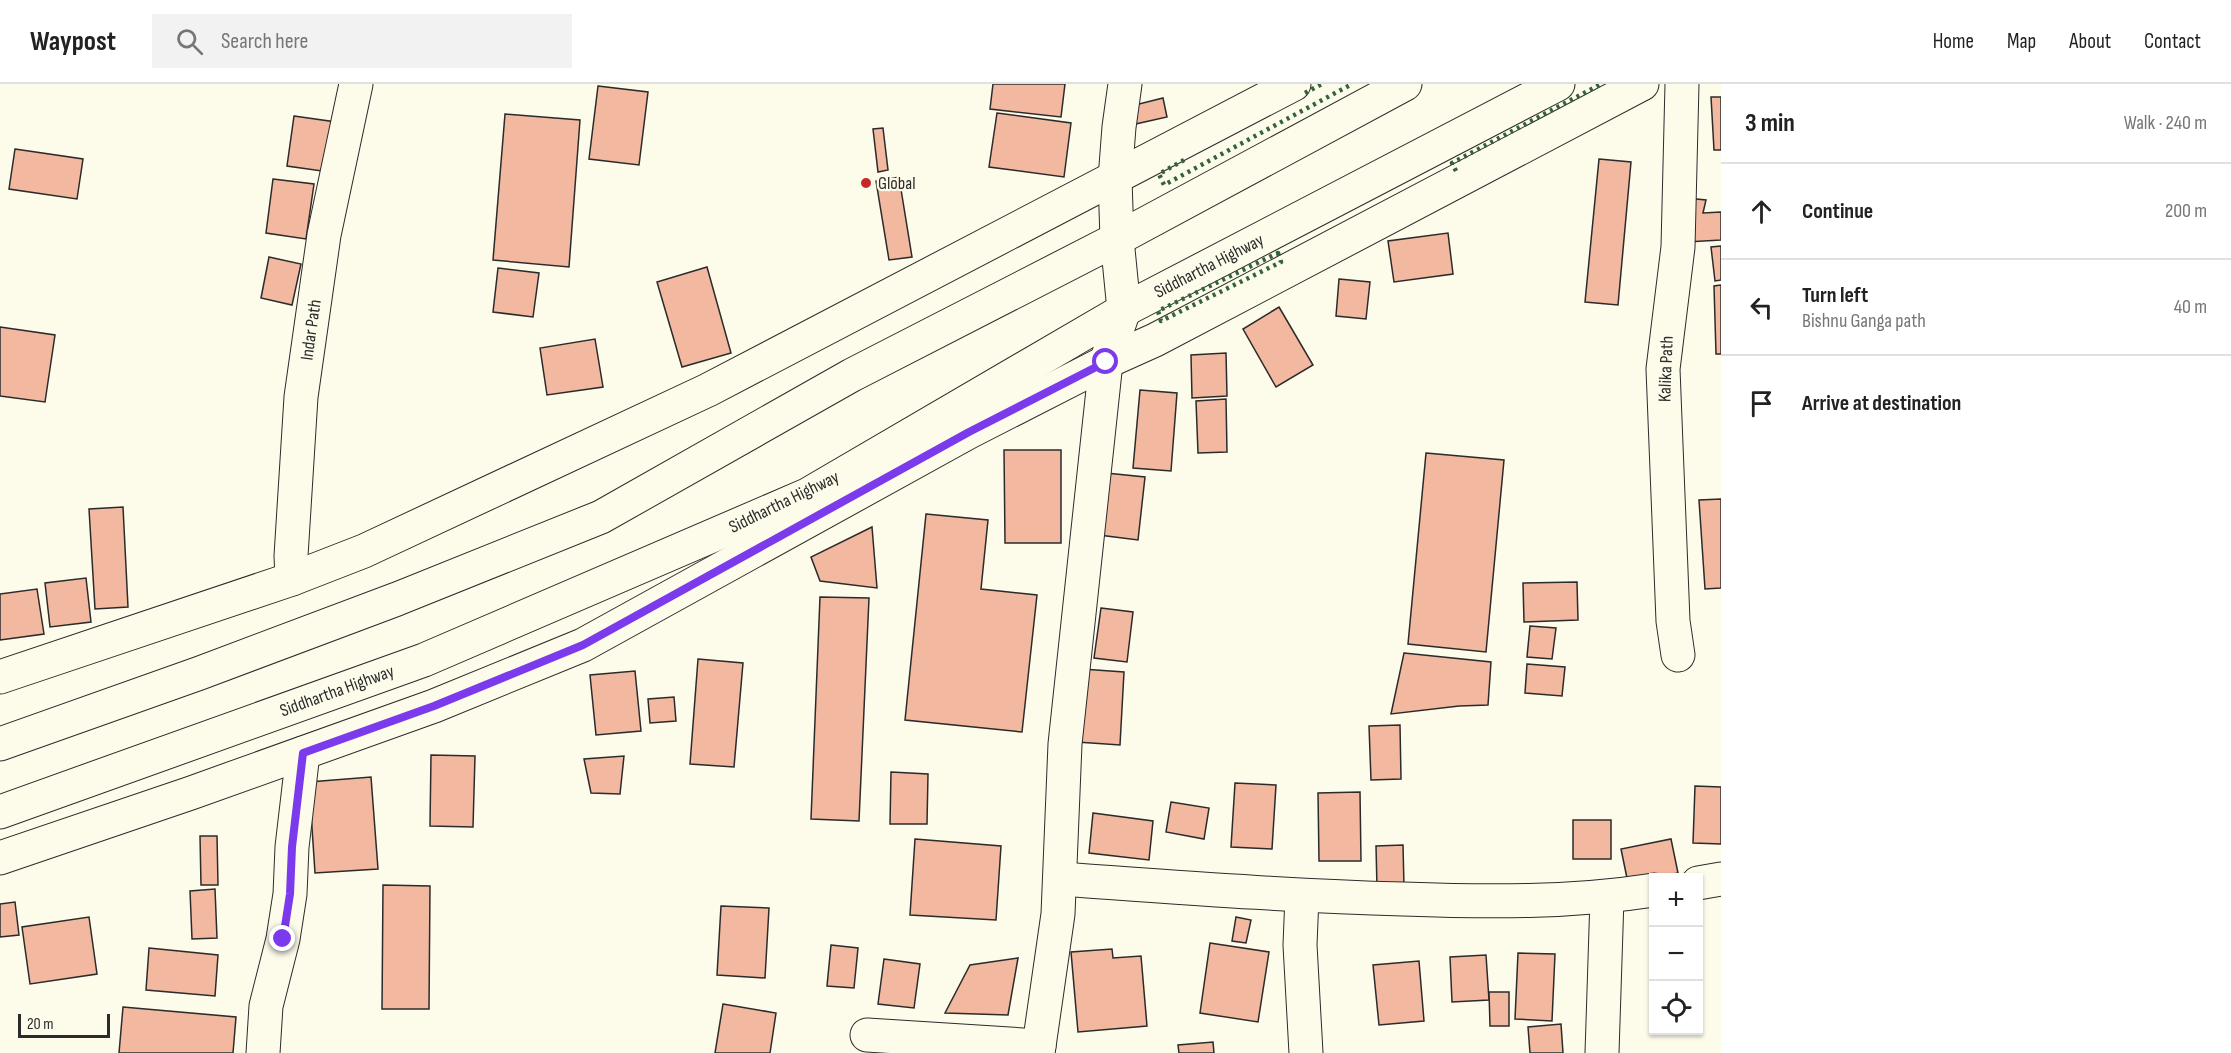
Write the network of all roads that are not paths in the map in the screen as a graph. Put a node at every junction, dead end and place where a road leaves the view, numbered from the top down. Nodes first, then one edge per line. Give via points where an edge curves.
1 (356, 84) edge
2 (1125, 84) edge
3 (1294, 84) edge
4 (1405, 84) edge
5 (1558, 84) edge
6 (1642, 84) edge
7 (1682, 84) edge
8 (1115, 178) junction
9 (1117, 238) junction
10 (1124, 310) junction
11 (1106, 362) junction
12 (292, 579) junction
13 (1678, 655) dead end
14 (0, 677) edge
15 (0, 744) edge
16 (303, 753) junction
17 (0, 812) edge
18 (0, 858) edge
19 (1061, 879) junction
20 (1721, 879) edge
21 (1703, 882) edge
22 (1649, 891) edge
23 (1302, 896) junction
24 (1607, 898) junction
25 (867, 1035) dead end
26 (1039, 1049) edge
27 (263, 1053) edge
28 (1306, 1053) edge
29 (1602, 1053) edge

1 - 12 main road, Indar Path via 324,235 301,397
2 - 8 main road
3 - 8 main road
4 - 9 main road
5 - 10 main road, Siddhartha Highway
6 - 11 main road via 1155,340
7 - 13 main road, Kalika Path via 1678,247 1663,369 1673,621
8 - 9 main road
8 - 12 main road via 708,390 364,551
9 - 10 main road
9 - 15 main road via 852,375 600,517 200,674
10 - 11 main road
10 - 17 main road, Siddhartha Highway via 807,495 424,660
11 - 16 main road via 969,432 583,645 434,706
11 - 19 main road via 1065,744
12 - 14 main road
16 - 18 main road
16 - 27 main road via 290,894 266,1006
19 - 23 main road
19 - 26 main road
20 - 21 main road
22 - 24 main road
23 - 24 main road via 1482,902
23 - 28 main road via 1300,945
24 - 29 main road
25 - 26 main road

